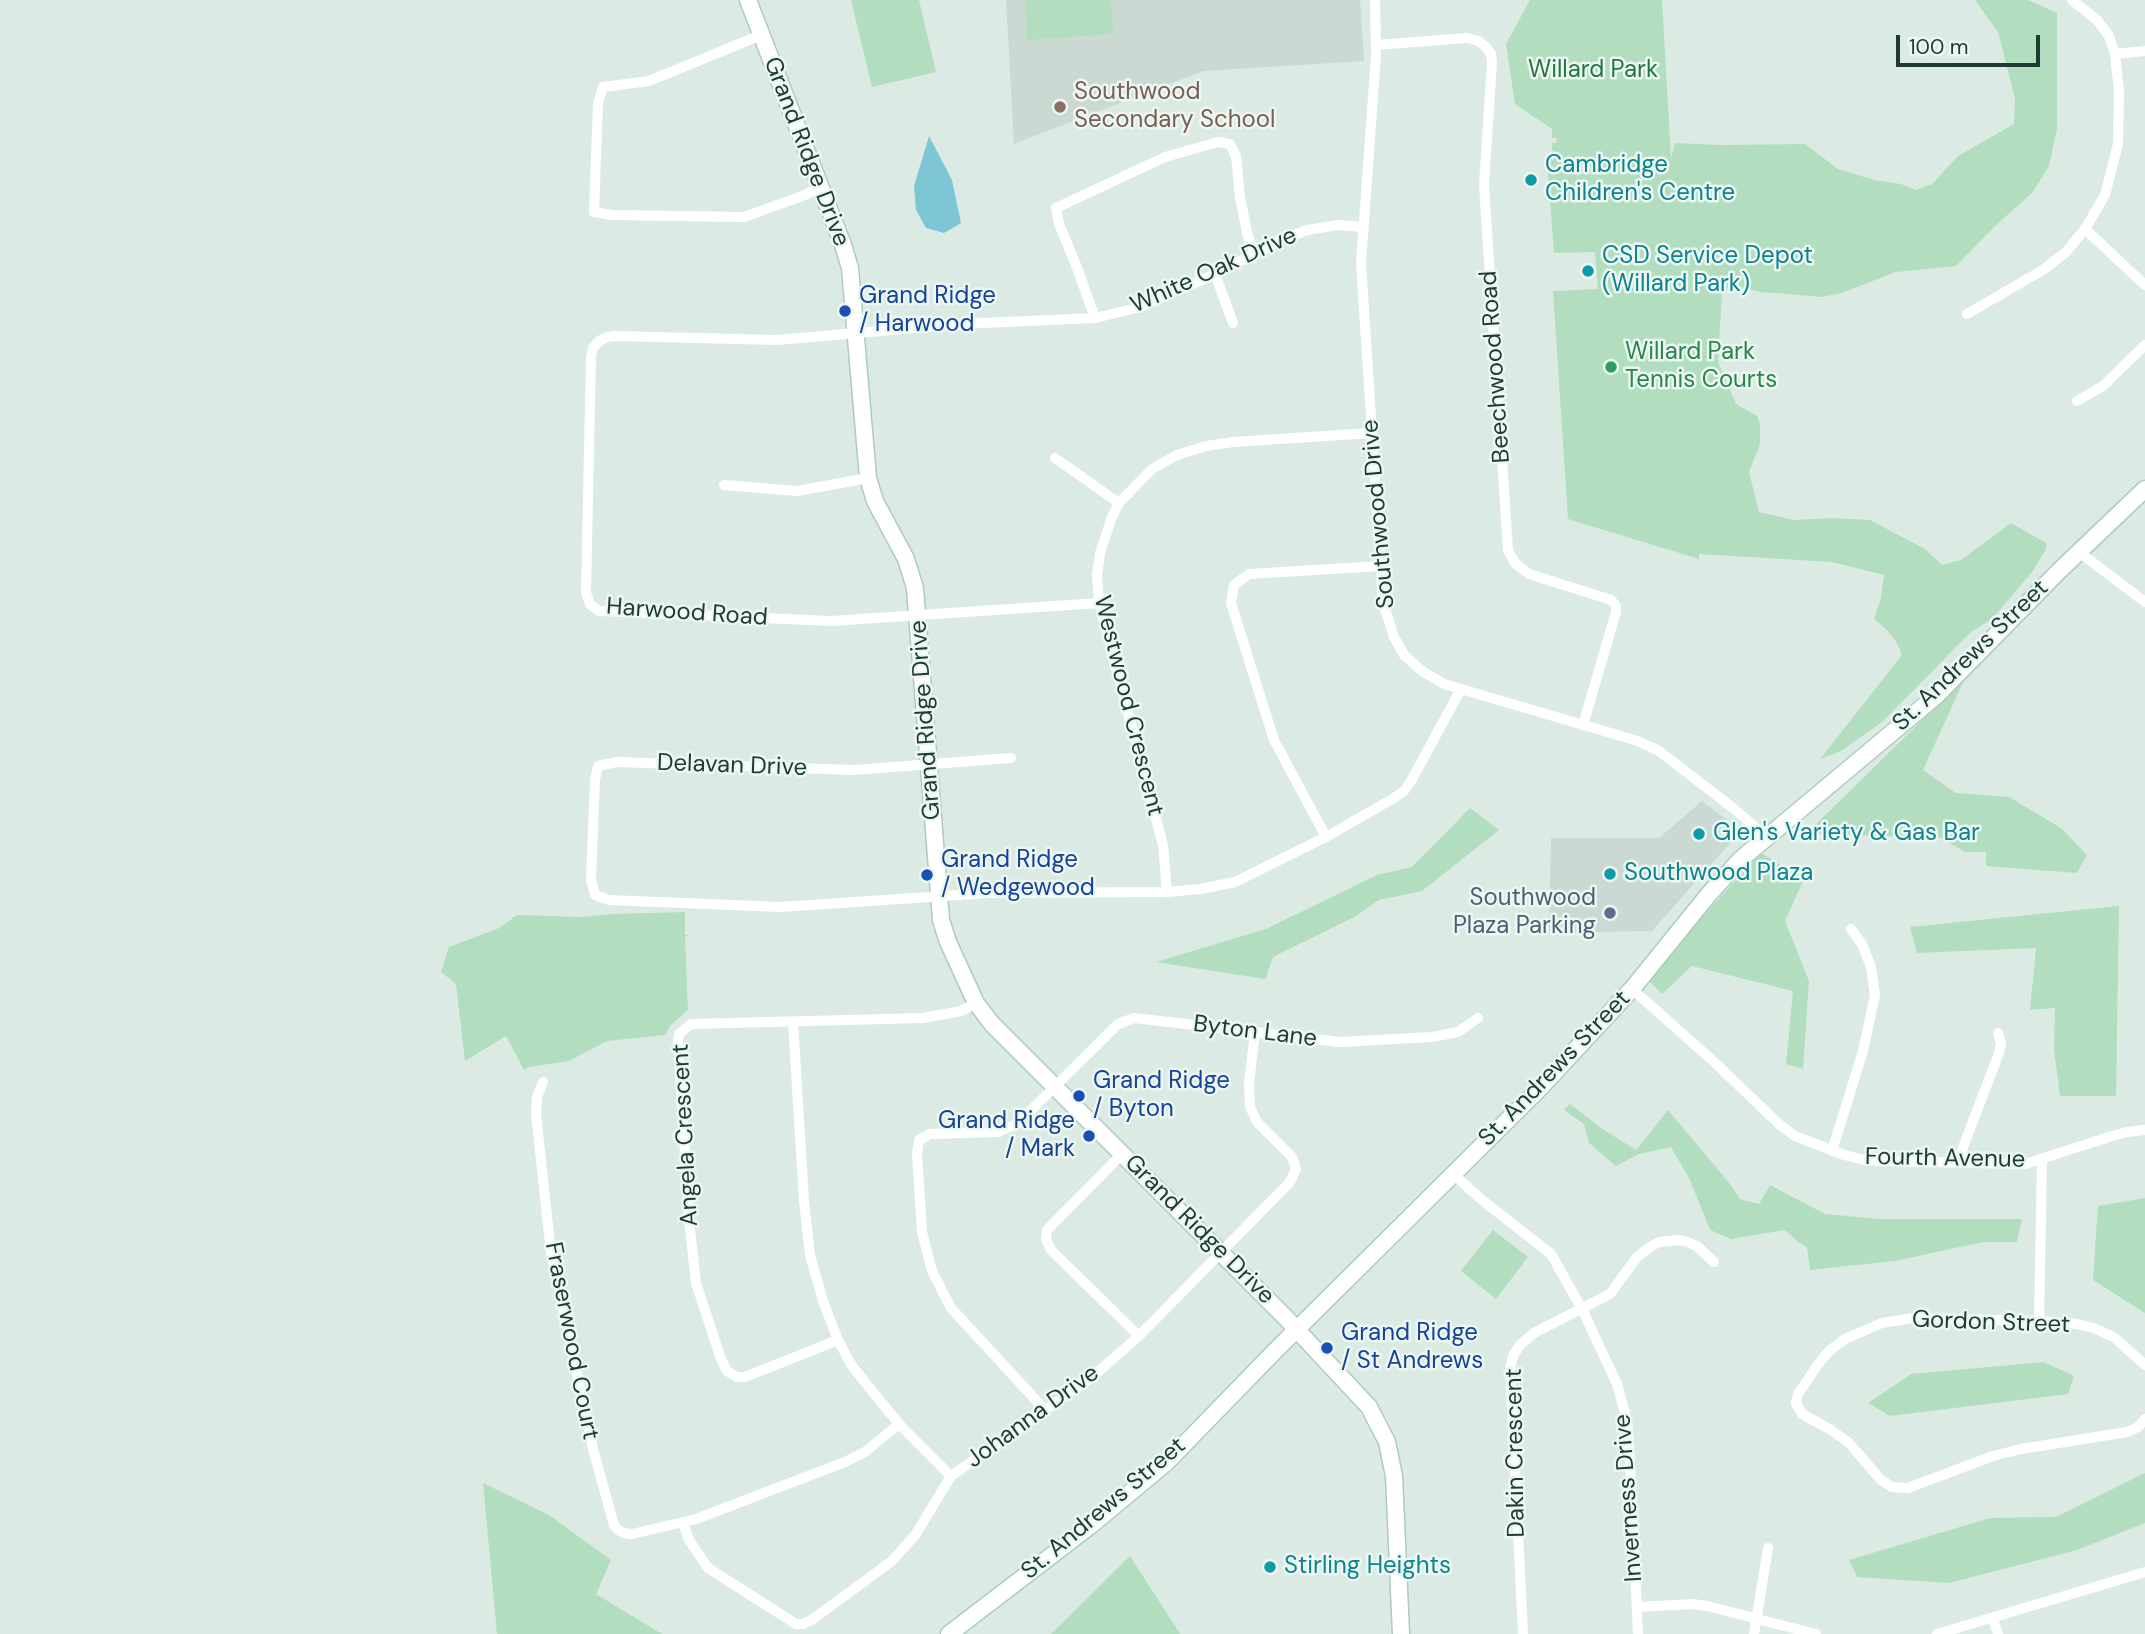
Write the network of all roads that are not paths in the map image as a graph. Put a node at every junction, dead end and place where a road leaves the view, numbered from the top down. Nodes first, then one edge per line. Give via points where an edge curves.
1 (748, 0) edge
2 (1375, 0) edge
3 (2072, 0) edge
4 (761, 35) junction
5 (1376, 45) junction
6 (2145, 51) edge
7 (2115, 54) junction
8 (820, 187) junction
9 (1362, 227) junction
10 (2085, 229) junction
11 (1255, 253) junction
12 (1214, 274) junction
13 (2145, 285) edge
14 (1967, 314) dead end
15 (1095, 317) junction
16 (1233, 323) dead end
17 (856, 333) junction
18 (2145, 345) edge
19 (2077, 401) dead end
20 (1372, 432) junction
21 (1055, 458) dead end
22 (868, 478) junction
23 (724, 485) dead end
24 (2145, 489) edge
25 (1119, 503) junction
26 (2079, 552) junction
27 (1381, 566) junction
28 (2145, 602) edge
29 (1099, 603) junction
30 (918, 616) junction
31 (1461, 689) junction
32 (1583, 725) junction
33 (1011, 758) dead end
34 (929, 765) junction
35 (1767, 836) junction
36 (1326, 837) junction
37 (1167, 891) junction
38 (939, 896) junction
39 (1851, 929) dead end
40 (1632, 989) junction
41 (976, 1003) junction
42 (1478, 1018) dead end
43 (793, 1022) junction
44 (1255, 1032) junction
45 (1998, 1034) dead end
46 (543, 1082) dead end
47 (1054, 1087) junction
48 (2145, 1130) edge
49 (1832, 1151) junction
50 (1122, 1154) junction
51 (2042, 1160) junction
52 (1961, 1162) junction
53 (1454, 1174) junction
54 (1222, 1253) junction
55 (1714, 1262) dead end
56 (1582, 1309) junction
57 (2039, 1321) junction
58 (1297, 1331) junction
59 (1139, 1336) junction
60 (838, 1340) junction
61 (2145, 1365) edge
62 (1045, 1410) junction
63 (2145, 1419) edge
64 (898, 1424) junction
65 (951, 1476) junction
66 (683, 1523) junction
67 (1768, 1548) dead end
68 (2145, 1572) edge
69 (1637, 1607) junction
70 (1756, 1618) junction
71 (1993, 1619) junction
72 (949, 1634) edge
73 (1401, 1634) edge
74 (1523, 1634) edge
75 (1637, 1634) edge
76 (1754, 1634) edge
77 (1816, 1634) edge
78 (1937, 1634) edge
79 (1998, 1634) edge

1 - 4 street, Grand Ridge Drive
2 - 5 street, Southwood Drive
3 - 7 street via 2097,20
4 - 8 street, Grand Ridge Drive
4 - 8 street via 649,81 603,87 598,103 594,212 744,217
5 - 9 street, Southwood Drive
5 - 32 street, Beechwood Road via 1467,38 1478,41 1491,54 1484,185 1508,550 1529,574 1611,600 1616,606
6 - 7 street
7 - 10 street via 2118,144 2105,195
8 - 17 street, Grand Ridge Drive via 850,268
9 - 11 street, White Oak Drive via 1307,230
9 - 20 street, Southwood Drive
10 - 13 street
10 - 14 street via 2043,270
11 - 12 street, White Oak Drive
11 - 15 street via 1230,144 1219,142 1165,157 1056,208
12 - 15 street, White Oak Drive via 1141,307
12 - 16 street
15 - 17 street, White Oak Drive
17 - 22 street, Grand Ridge Drive
17 - 30 street, Harwood Road via 777,340 615,336 599,341 591,357 586,593 599,611 832,621
18 - 19 street via 2103,386
20 - 25 street, Westwood Crescent via 1206,446 1177,455 1152,470
20 - 27 street, Southwood Drive
21 - 25 street
22 - 23 street via 797,491
22 - 30 street, Grand Ridge Drive via 878,508 906,559
24 - 26 street, St. Andrews Street
25 - 29 street, Westwood Crescent via 1100,553
26 - 28 street
26 - 35 street, St. Andrews Street via 1937,695
27 - 31 street, Southwood Drive via 1387,620 1404,655 1422,671
27 - 36 street via 1249,573 1234,585 1231,603 1274,740
29 - 30 street, Harwood Road
29 - 37 street, Westwood Crescent via 1163,845
30 - 34 street, Grand Ridge Drive
31 - 32 street, Southwood Drive
31 - 36 street via 1404,790
32 - 35 street, Southwood Drive via 1659,751
33 - 34 street, Delavan Drive
34 - 38 street, Grand Ridge Drive
34 - 38 street, Delavan Drive via 854,770 616,762 598,766 591,880 595,895 610,900 781,907
35 - 40 street, St. Andrews Street via 1709,894
36 - 37 street via 1235,882
37 - 38 street
38 - 41 street, Grand Ridge Drive via 944,931
39 - 49 street via 1871,967 1875,995
40 - 49 street, Fourth Avenue via 1780,1125
40 - 53 street, St. Andrews Street
41 - 43 street, Angela Crescent via 961,1011 923,1018
41 - 47 street, Grand Ridge Drive
42 - 44 street, Byton Lane via 1458,1032 1432,1037 1340,1042
43 - 60 street, Johanna Drive via 810,1255
43 - 60 street, Angela Crescent via 691,1024 680,1034 695,1283 721,1359 737,1377
44 - 47 street, Byton Lane via 1125,1020
44 - 54 street, Johanna Drive via 1250,1107 1257,1122 1292,1157 1296,1169 1290,1182
45 - 52 street via 1999,1054
46 - 66 street, Fraserwood Court via 536,1114 551,1253 593,1450 614,1525 624,1534 632,1534
47 - 50 street, Grand Ridge Drive
47 - 62 street, Byton Lane via 1017,1124 998,1132 930,1134 919,1140 918,1154 922,1232 932,1271 951,1308
48 - 51 street, Fourth Avenue
49 - 52 street, Fourth Avenue via 1866,1160
50 - 54 street, Grand Ridge Drive
50 - 59 street via 1047,1230 1046,1239 1051,1250
51 - 52 street, Fourth Avenue via 2025,1164
51 - 57 street
53 - 56 street, Inverness Drive via 1550,1254
53 - 58 street, St. Andrews Street
54 - 58 street, Grand Ridge Drive
54 - 59 street, Johanna Drive
55 - 56 street, Dakin Crescent via 1688,1242 1659,1242 1637,1257 1616,1289
56 - 69 street, Inverness Drive via 1617,1384 1627,1420
56 - 74 street, Dakin Crescent via 1534,1333 1520,1345 1510,1369
57 - 61 street, Gordon Street via 2094,1328 2115,1338
57 - 63 street, Gordon Street via 1913,1318 1882,1323 1829,1351 1798,1394 1796,1404 1802,1414 1848,1443 1881,1480 1892,1487 1908,1488 1993,1456 2127,1432
58 - 72 street, St. Andrews Street via 1167,1462
58 - 73 street, Grand Ridge Drive via 1369,1406 1387,1443 1394,1476
59 - 62 street, Johanna Drive
60 - 64 street, Johanna Drive via 852,1366
62 - 65 street, Johanna Drive
64 - 65 street, Johanna Drive
64 - 66 street via 845,1462
65 - 66 street via 916,1534 892,1561 803,1624 796,1624 708,1568
67 - 70 street
68 - 71 street
69 - 70 street via 1693,1604
69 - 75 street, Inverness Drive
70 - 76 street
70 - 77 street
71 - 78 street
71 - 79 street

